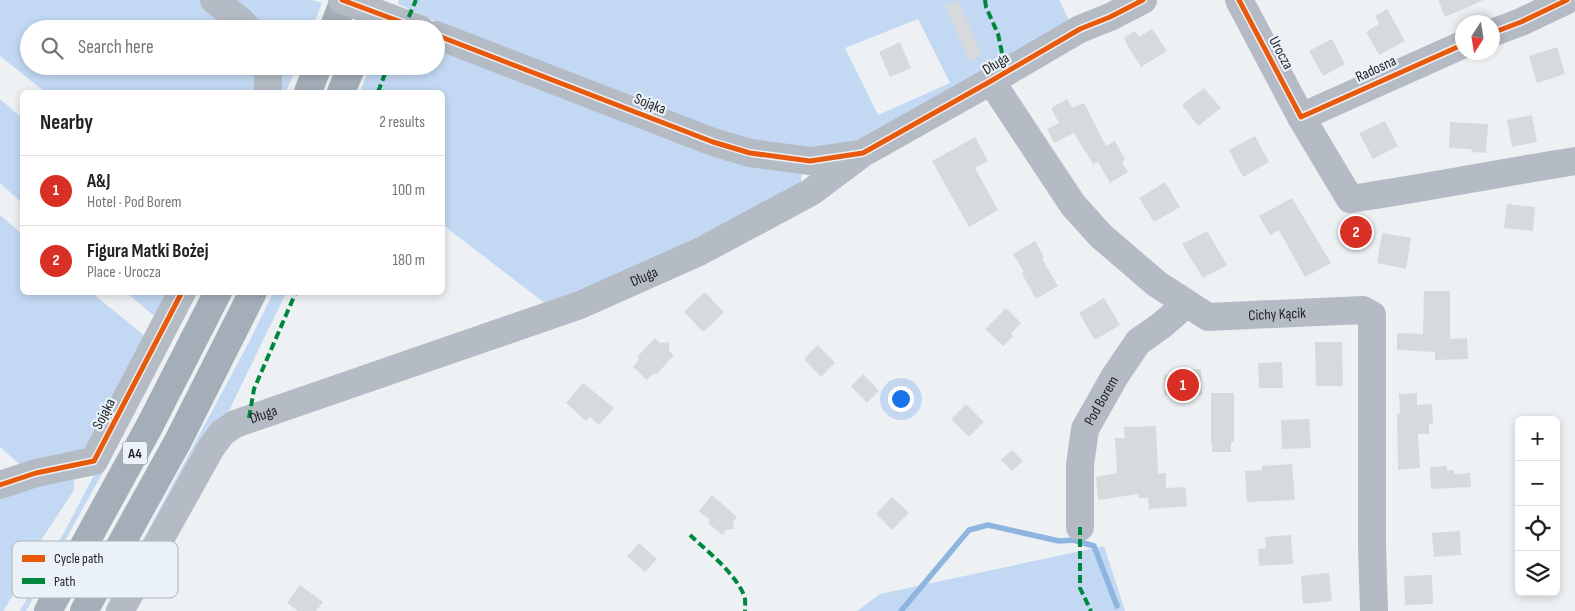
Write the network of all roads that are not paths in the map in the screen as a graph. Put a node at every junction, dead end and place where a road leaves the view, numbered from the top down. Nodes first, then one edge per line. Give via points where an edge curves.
1 (214, 0) edge
2 (343, 0) edge
3 (377, 0) edge
4 (1143, 0) edge
5 (1239, 0) edge
6 (1567, 0) edge
7 (239, 20) edge
8 (336, 20) edge
9 (369, 20) edge
10 (396, 20) edge
11 (1500, 30) edge
12 (445, 38) edge
13 (1455, 48) edge
14 (268, 75) edge
15 (315, 75) edge
16 (348, 75) edge
17 (992, 82) junction
18 (268, 90) edge
19 (309, 90) edge
20 (342, 90) edge
21 (1301, 117) junction
22 (863, 153) junction
23 (810, 161) junction
24 (1575, 161) edge
25 (811, 192) junction
26 (180, 295) edge
27 (216, 295) edge
28 (251, 295) edge
29 (1186, 304) junction
30 (0, 485) edge
31 (1080, 527) dead end
32 (87, 541) edge
33 (123, 541) edge
34 (159, 541) edge
35 (55, 598) edge
36 (91, 598) edge
37 (127, 598) edge
38 (48, 611) edge
39 (84, 611) edge
40 (120, 611) edge
41 (1374, 611) edge

1 - 7 street
2 - 8 highway
2 - 10 street, bridge
3 - 9 highway
4 - 17 street, Długa via 1080,29
5 - 21 street, Urocza
6 - 11 street
12 - 23 street, Sojąka via 713,142 750,153
13 - 21 street, Radosna
14 - 18 street
15 - 19 highway
16 - 20 highway
17 - 22 street, Długa
17 - 29 street, Cichy Kącik via 1073,205 1101,236
21 - 24 street, Urocza via 1350,199
22 - 23 street, Sojąka
22 - 25 street, Długa
23 - 25 street
25 - 34 street, Długa via 699,252 580,304 235,424 222,433
26 - 30 street, Sojąka via 94,461 36,473
27 - 32 highway, A4
28 - 33 highway, A4 via 178,441
29 - 31 street, Pod Borem via 1138,342 1086,429 1080,465
29 - 41 street, Cichy Kącik via 1208,317 1363,310 1372,315
35 - 38 highway, A4
36 - 39 highway, A4
37 - 40 street, Długa

